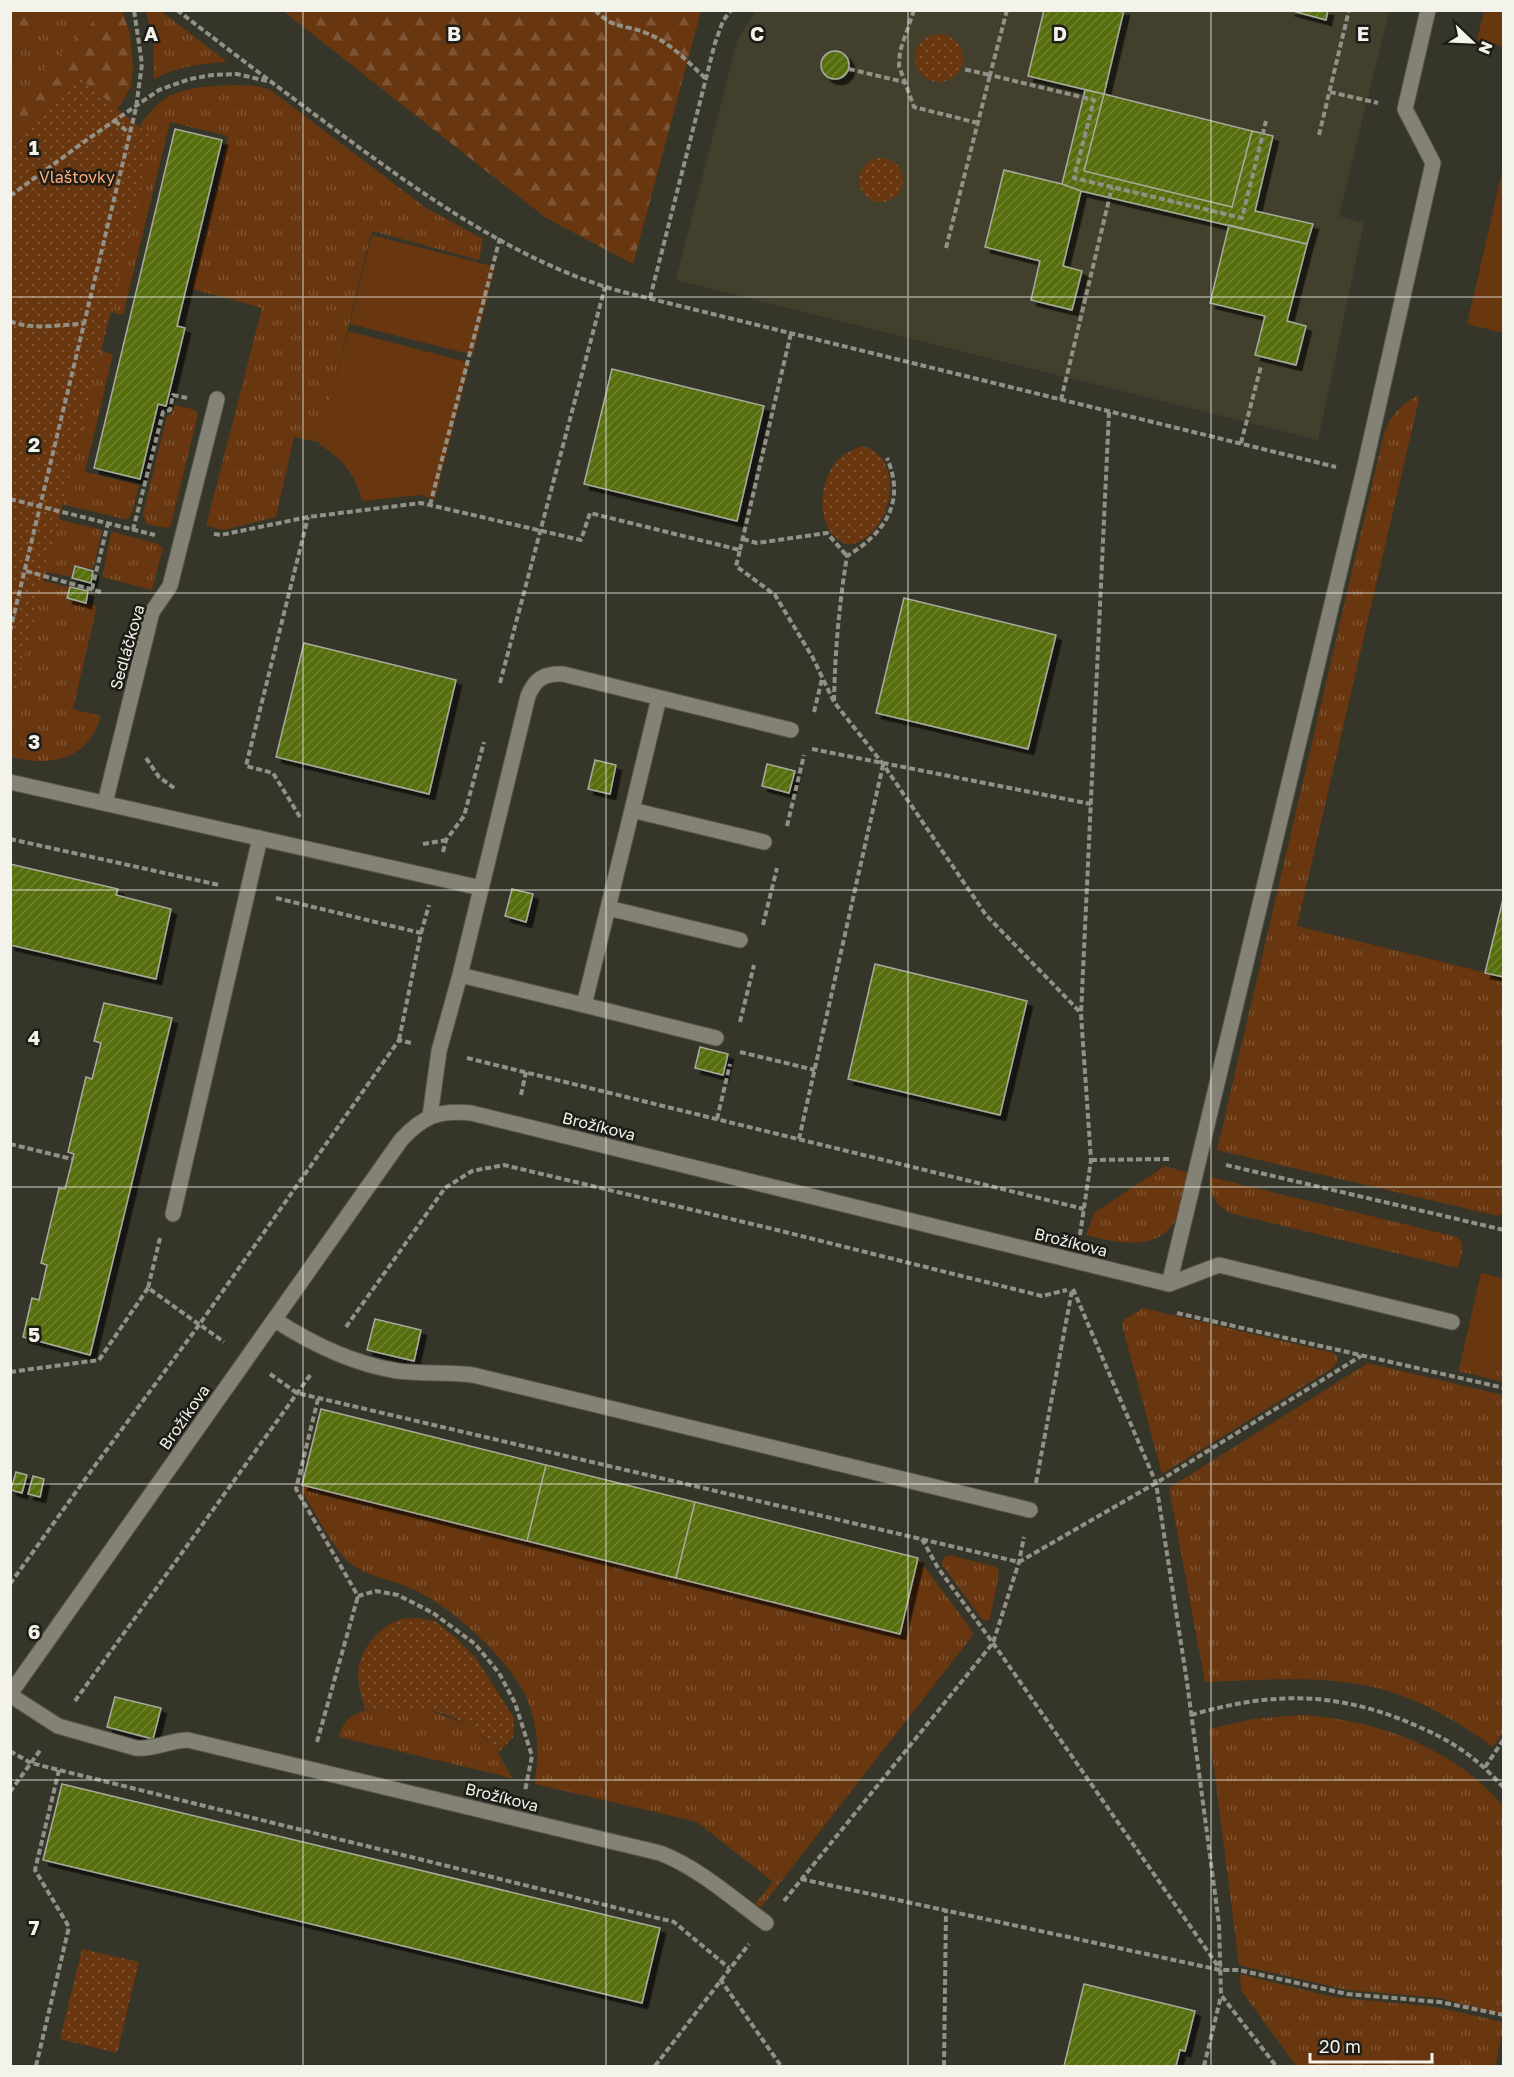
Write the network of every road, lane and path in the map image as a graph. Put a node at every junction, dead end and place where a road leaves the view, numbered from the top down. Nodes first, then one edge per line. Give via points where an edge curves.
1 (134, 10) edge
2 (177, 10) edge
3 (596, 10) edge
4 (731, 10) edge
5 (914, 10) edge
6 (1007, 10) edge
7 (1349, 10) edge
8 (1428, 10) edge
9 (849, 69) dead end
10 (963, 69) dead end
11 (990, 75) junction
12 (705, 79) junction
13 (268, 81) junction
14 (905, 82) junction
15 (1329, 92) junction
16 (136, 108) junction
17 (1405, 109) junction
18 (115, 121) junction
19 (1266, 121) dead end
20 (978, 123) junction
21 (129, 133) junction
22 (1319, 135) dead end
23 (1112, 187) junction
24 (10, 196) edge
25 (500, 238) junction
26 (946, 248) dead end
27 (605, 287) junction
28 (650, 298) junction
29 (10, 321) edge
30 (84, 324) junction
31 (791, 333) junction
32 (1261, 366) dead end
33 (173, 395) dead end
34 (217, 399) dead end
35 (1061, 400) junction
36 (1109, 412) junction
37 (1241, 444) junction
38 (887, 458) dead end
39 (1363, 474) junction
40 (10, 499) edge
41 (430, 505) junction
42 (41, 507) junction
43 (308, 517) junction
44 (108, 524) junction
45 (133, 530) junction
46 (540, 531) junction
47 (212, 534) dead end
48 (743, 539) junction
49 (181, 542) junction
50 (740, 550) junction
51 (847, 556) junction
52 (26, 571) junction
53 (92, 589) junction
54 (101, 592) dead end
55 (10, 631) edge
56 (499, 685) dead end
57 (659, 698) junction
58 (834, 702) junction
59 (791, 730) dead end
60 (485, 740) dead end
61 (145, 748) dead end
62 (806, 748) dead end
63 (883, 764) junction
64 (10, 782) edge
65 (175, 789) dead end
66 (105, 803) junction
67 (1091, 804) junction
68 (632, 810) junction
69 (300, 817) dead end
70 (10, 838) edge
71 (260, 838) junction
72 (764, 842) dead end
73 (418, 844) dead end
74 (481, 888) junction
75 (248, 891) junction
76 (608, 908) junction
77 (740, 940) dead end
78 (460, 975) junction
79 (584, 1005) junction
80 (1081, 1014) junction
81 (716, 1038) dead end
82 (399, 1040) junction
83 (439, 1051) junction
84 (734, 1051) dead end
85 (815, 1070) junction
86 (430, 1116) junction
87 (800, 1139) junction
88 (10, 1144) edge
89 (1199, 1158) junction
90 (72, 1159) dead end
91 (1091, 1160) junction
92 (1084, 1209) junction
93 (173, 1214) joint
94 (1503, 1230) edge
95 (1076, 1263) junction
96 (1168, 1284) junction
97 (148, 1288) junction
98 (1072, 1288) junction
99 (1084, 1291) dead end
100 (1177, 1312) dead end
101 (275, 1320) junction
102 (1452, 1322) dead end
103 (199, 1324) junction
104 (329, 1350) junction
105 (1361, 1355) junction
106 (10, 1372) edge
107 (1503, 1388) edge
108 (297, 1394) junction
109 (318, 1399) junction
110 (1156, 1483) junction
111 (1030, 1510) junction
112 (921, 1539) junction
113 (1019, 1562) junction
114 (10, 1584) edge
115 (358, 1596) junction
116 (993, 1643) junction
117 (10, 1694) edge
118 (1191, 1715) junction
119 (58, 1726) junction
120 (1503, 1739) edge
121 (10, 1751) edge
122 (31, 1763) junction
123 (1485, 1767) junction
124 (310, 1769) junction
125 (59, 1770) junction
126 (1503, 1788) edge
127 (10, 1792) edge
128 (519, 1820) junction
129 (801, 1879) junction
130 (946, 1910) junction
131 (766, 1923) junction
132 (729, 1968) junction
133 (1220, 1970) junction
134 (720, 1979) junction
135 (1221, 1995) junction
136 (1503, 2015) edge
137 (36, 2067) edge
138 (655, 2067) edge
139 (781, 2067) edge
140 (944, 2067) edge
141 (1204, 2067) edge
142 (1276, 2067) edge

1 - 16 path via 142,64
2 - 13 path
3 - 12 path via 606,21 645,32 674,48
4 - 12 path via 723,21
5 - 14 path via 900,51 899,66
6 - 11 path
7 - 15 path
8 - 17 street
9 - 14 path
10 - 11 path
11 - 20 path
11 - 23 path via 1094,100 1074,178
12 - 28 path
13 - 16 path via 237,74 190,79 159,90
13 - 25 path via 424,195
14 - 20 path via 914,107
15 - 17 path
15 - 22 path
16 - 18 path
16 - 21 path
17 - 39 street via 1433,163
18 - 21 path
18 - 24 path
19 - 23 path via 1242,219
20 - 26 path
21 - 30 path
23 - 35 path
25 - 27 path via 540,261
25 - 41 path
27 - 28 path
27 - 46 path
28 - 31 path
29 - 30 path via 35,327
30 - 42 path
31 - 35 path
31 - 48 path
32 - 37 path
33 - 45 path via 170,410 163,412
34 - 49 street, Sedláčkova
35 - 36 path
36 - 37 path
36 - 67 path
37 - 39 path
38 - 51 path via 894,484 885,524 865,545
39 - 89 street
40 - 42 path
41 - 43 path
41 - 46 path
42 - 44 path
42 - 52 path
43 - 47 path
43 - 69 path via 246,766 273,773
44 - 45 path
44 - 53 path
45 - 49 path
46 - 50 path via 582,540 590,513
46 - 56 path
48 - 50 path
48 - 51 path via 757,543 827,533
49 - 66 street, Sedláčkova via 170,586 152,612
50 - 58 path via 736,566 775,595
51 - 58 path via 835,647
52 - 53 path
52 - 55 path
53 - 54 path
57 - 59 street
57 - 68 street
57 - 74 street via 563,674 542,676 536,681 528,696
58 - 63 path
60 - 73 path via 464,816 446,840
61 - 65 path via 146,757 159,777
62 - 63 path
63 - 67 path
63 - 80 path via 986,915
63 - 85 path
64 - 66 street
66 - 71 street
67 - 80 path
68 - 72 street
68 - 76 street
70 - 75 path
71 - 74 street
71 - 75 street
74 - 78 street
75 - 82 path via 421,933
75 - 93 street
76 - 77 street
76 - 79 street
78 - 79 street
78 - 83 street
79 - 81 street
80 - 91 path
82 - 83 path
82 - 103 path
83 - 86 street
83 - 87 path
84 - 85 path
85 - 87 path
86 - 95 street, Brožíkova via 450,1111 471,1113
86 - 101 street, Brožíkova via 401,1140
87 - 92 path
88 - 90 path
89 - 91 path
89 - 94 path
89 - 96 street
91 - 92 path
92 - 95 path
93 - 97 path via 164,1222
95 - 96 street, Brožíkova
95 - 98 path
96 - 102 street via 1219,1265
97 - 103 path
97 - 106 path via 99,1360
98 - 99 path
98 - 104 path via 1042,1296 504,1165 472,1171 445,1188
98 - 110 path
98 - 111 path
100 - 105 path
101 - 104 street
101 - 117 street, Brožíkova
103 - 114 path
104 - 108 path
104 - 111 street via 396,1371 473,1375
105 - 107 path
105 - 110 path
108 - 109 path
108 - 119 path
109 - 112 path
109 - 115 path via 296,1489
110 - 113 path
110 - 118 path
111 - 113 path
112 - 113 path
112 - 116 path
113 - 116 path
115 - 124 path
115 - 128 path via 376,1591 398,1594 416,1603 475,1644 499,1673 515,1703 532,1756
116 - 129 path
116 - 133 path
117 - 119 street, Brožíkova
118 - 123 path via 1235,1703 1288,1697 1339,1700 1373,1708 1446,1738
118 - 133 path via 1219,1924
119 - 122 path
119 - 124 street, Brožíkova via 136,1748 188,1740
120 - 123 path
121 - 122 path
122 - 125 path
122 - 127 path
123 - 126 path
124 - 128 street, Brožíkova
125 - 132 path via 674,1922
125 - 137 path via 35,1870 69,1927
128 - 131 street, Brožíkova via 676,1859
129 - 130 path
129 - 131 path
130 - 133 path
130 - 140 path
131 - 132 path
132 - 134 path
133 - 135 path
133 - 136 path via 1239,1970 1347,1994 1440,2002
134 - 138 path
134 - 139 path
135 - 141 path
135 - 142 path

